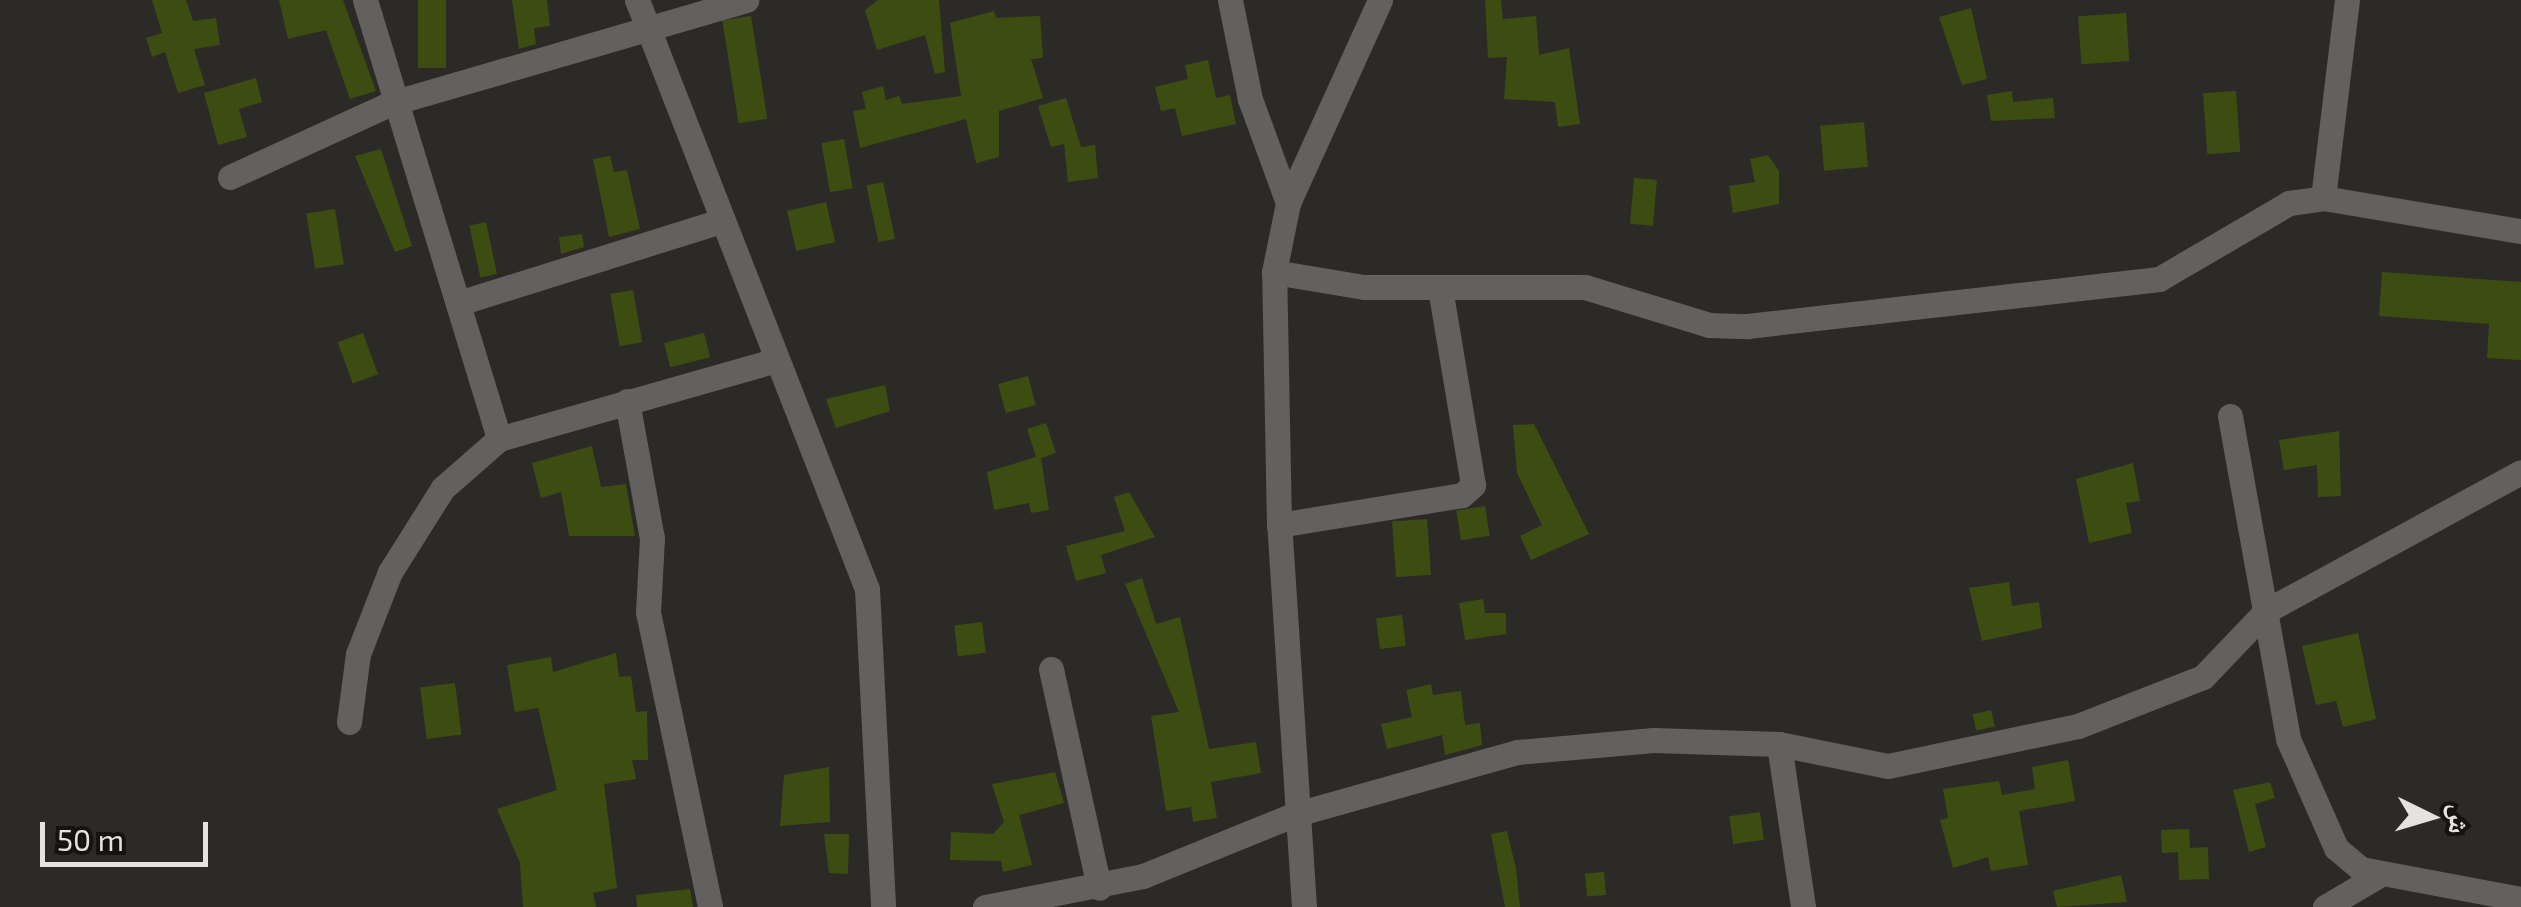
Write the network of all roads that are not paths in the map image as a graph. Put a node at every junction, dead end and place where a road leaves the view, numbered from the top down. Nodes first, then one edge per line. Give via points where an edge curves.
1 (365, 0) edge
2 (637, 0) edge
3 (746, 0) edge
4 (1230, 0) edge
5 (1380, 0) edge
6 (2347, 0) edge
7 (644, 26) junction
8 (392, 103) junction
9 (230, 177) dead end
10 (2322, 198) junction
11 (1288, 203) junction
12 (717, 222) junction
13 (2521, 231) edge
14 (1274, 272) junction
15 (1440, 287) junction
16 (459, 302) junction
17 (772, 361) junction
18 (627, 401) junction
19 (2230, 416) dead end
20 (498, 439) junction
21 (2521, 472) edge
22 (1279, 525) junction
23 (2266, 611) junction
24 (1052, 669) dead end
25 (350, 722) dead end
26 (1779, 744) junction
27 (1293, 815) junction
28 (2381, 874) junction
29 (1099, 888) junction
30 (2471, 898) edge
31 (2521, 899) edge
32 (710, 907) edge
33 (883, 907) edge
34 (984, 907) edge
35 (1304, 907) edge
36 (1803, 907) edge
37 (2325, 907) edge

1 - 8 street
2 - 7 street
3 - 7 street
4 - 11 street via 1250,99
5 - 11 street
6 - 10 street
7 - 8 street
7 - 12 street
8 - 9 street
8 - 16 street
10 - 13 street
10 - 15 street via 2289,203 2159,279 1747,326 1708,324 1585,287
11 - 14 street
12 - 16 street
12 - 17 street
14 - 15 street
14 - 22 street
15 - 22 street via 1473,485 1462,495
16 - 20 street
17 - 18 street
17 - 33 street via 867,590
18 - 20 street
18 - 32 street via 652,538 648,612
19 - 23 street
20 - 25 street via 443,488 390,572 358,654
21 - 23 street
22 - 27 street
23 - 26 street via 2203,677 2078,726 1888,766
23 - 28 street via 2288,739 2313,800 2336,848
24 - 29 street
26 - 27 street via 1653,740 1517,752
26 - 36 street
27 - 29 street
27 - 35 street
28 - 30 street
28 - 37 street
29 - 34 street
30 - 31 street

